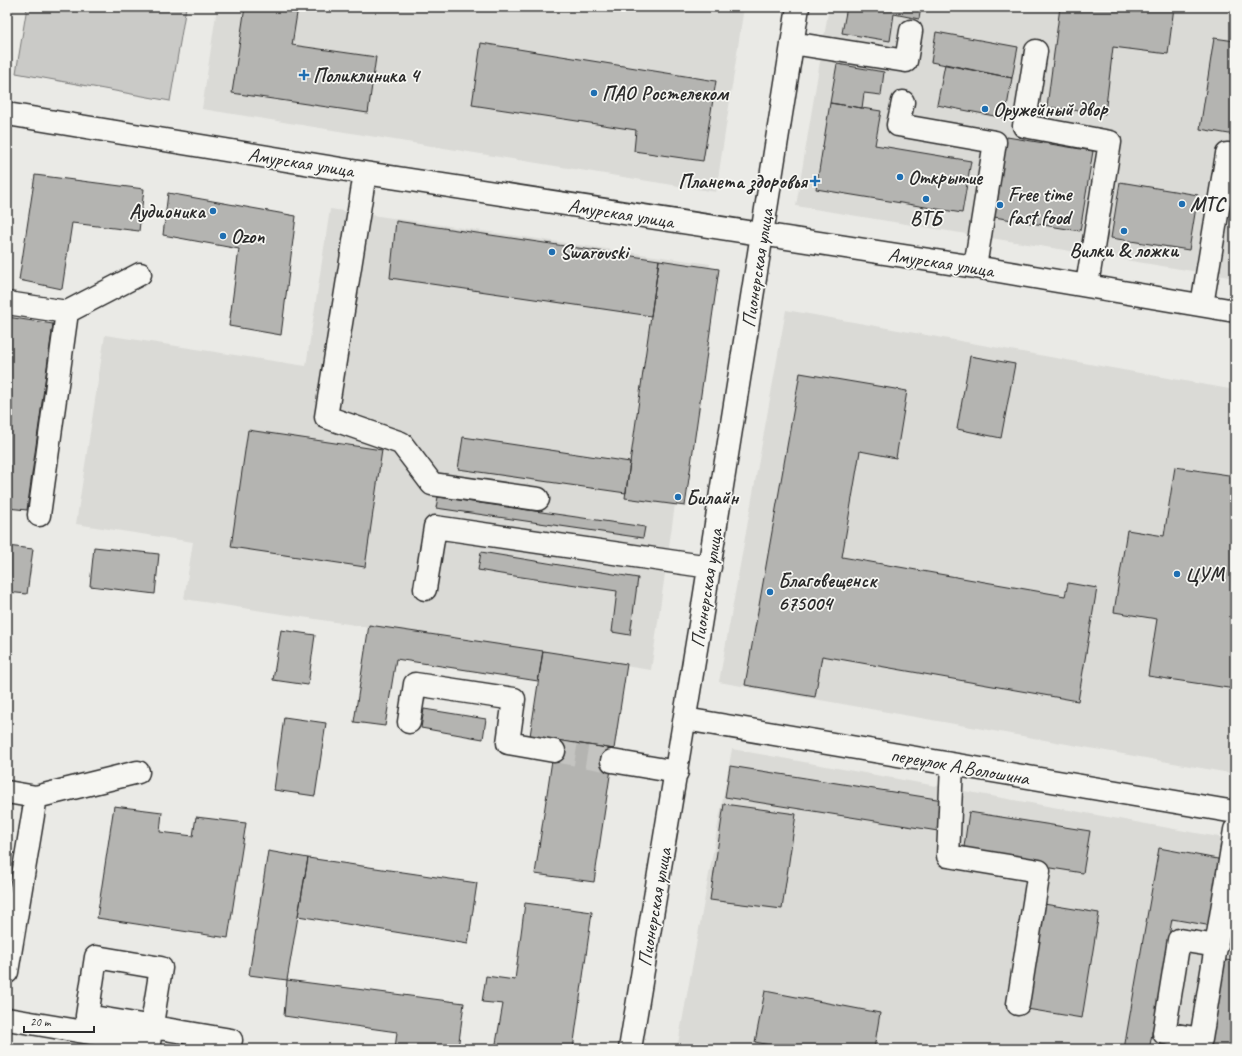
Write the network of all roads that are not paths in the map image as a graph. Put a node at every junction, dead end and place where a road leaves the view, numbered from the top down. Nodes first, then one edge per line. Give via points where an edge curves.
1 (798, 7) edge
2 (911, 31) dead end
3 (792, 43) junction
4 (1036, 51) dead end
5 (902, 102) dead end
6 (7, 114) edge
7 (1235, 155) edge
8 (365, 173) junction
9 (762, 235) junction
10 (975, 267) junction
11 (140, 274) dead end
12 (1087, 285) junction
13 (7, 304) edge
14 (1202, 306) junction
15 (1235, 311) edge
16 (67, 312) junction
17 (538, 499) dead end
18 (39, 515) dead end
19 (710, 567) junction
20 (425, 589) dead end
21 (685, 719) junction
22 (409, 722) dead end
23 (554, 751) tunnel mouth
24 (612, 760) tunnel mouth
25 (952, 765) junction
26 (138, 772) dead end
27 (677, 772) junction
28 (7, 792) edge
29 (36, 797) junction
30 (1235, 812) edge
31 (1235, 830) edge
32 (1217, 946) dead end
33 (7, 972) edge
34 (1018, 1004) dead end
35 (7, 1019) edge
36 (150, 1040) edge
37 (231, 1040) dead end
38 (630, 1049) edge

1 - 3 street, Пионерская улица
2 - 3 street via 906,61
3 - 9 street, Пионерская улица
4 - 12 street via 1024,126 1110,142
5 - 10 street via 898,125 995,142
6 - 8 street, Амурская улица
7 - 14 street via 1227,154
8 - 9 street, Амурская улица
8 - 17 street via 326,416 401,443 432,484
9 - 10 street, Амурская улица
9 - 19 street, Пионерская улица
10 - 12 street, Амурская улица
11 - 16 street
12 - 14 street, Амурская улица
13 - 16 street
14 - 15 street, Амурская улица
16 - 18 street
19 - 20 street via 435,527
19 - 21 street, Пионерская улица
21 - 25 street, переулок А.Волошина
21 - 27 street, Пионерская улица
22 - 23 street via 415,684 514,699 508,743
24 - 27 street
25 - 30 street, переулок А.Волошина
25 - 34 street via 948,856 1039,871
26 - 29 street
27 - 38 street, Пионерская улица
28 - 29 street
29 - 33 street
31 - 32 street
35 - 36 street
36 - 37 street

